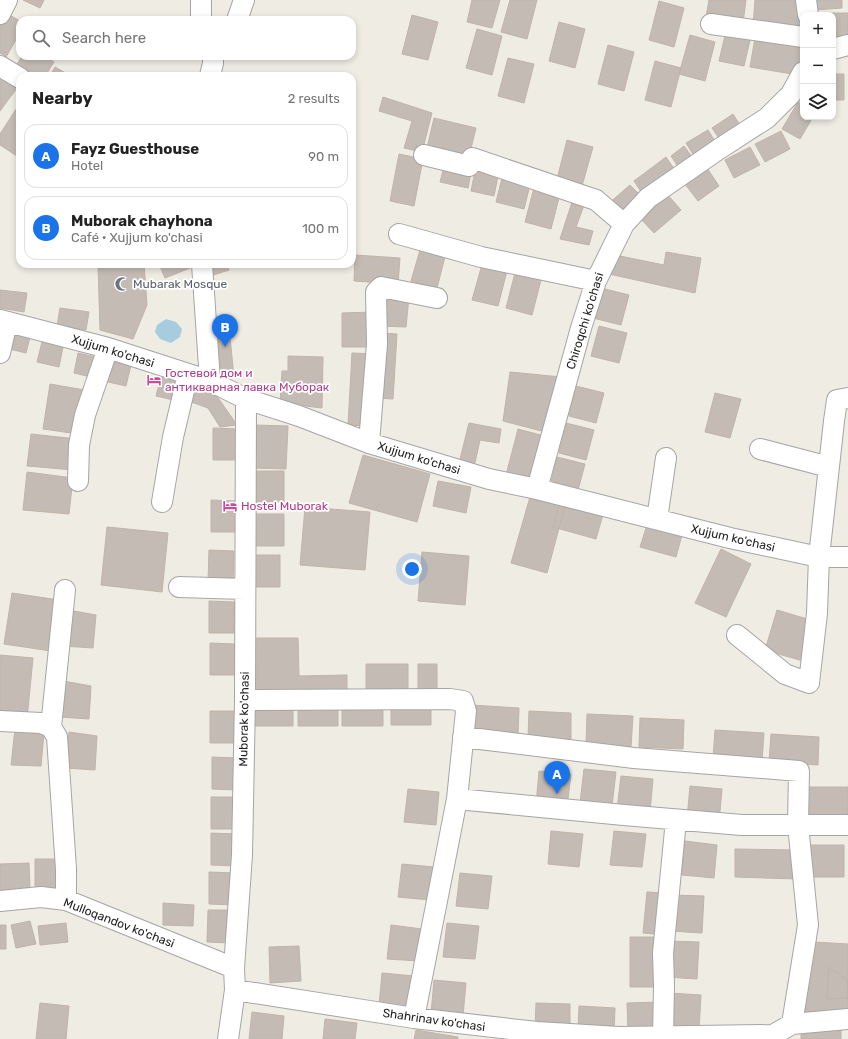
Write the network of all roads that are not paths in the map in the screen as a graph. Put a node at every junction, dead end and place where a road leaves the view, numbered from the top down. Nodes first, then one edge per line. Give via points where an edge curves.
1 (7, 0) edge
2 (201, 0) edge
3 (244, 0) edge
4 (806, 0) edge
5 (808, 12) edge
6 (0, 14) edge
7 (201, 16) edge
8 (238, 16) edge
9 (711, 24) dead end
10 (800, 37) edge
11 (848, 46) edge
12 (836, 48) edge
13 (213, 60) edge
14 (0, 66) edge
15 (211, 72) edge
16 (16, 76) edge
17 (800, 78) edge
18 (424, 155) dead end
19 (624, 224) junction
20 (399, 234) dead end
21 (202, 268) edge
22 (596, 281) junction
23 (437, 298) dead end
24 (4, 321) edge
25 (108, 348) junction
26 (0, 354) edge
27 (188, 374) junction
28 (210, 381) junction
29 (848, 398) edge
30 (246, 399) junction
31 (369, 443) junction
32 (760, 449) dead end
33 (666, 458) dead end
34 (829, 467) junction
35 (78, 481) dead end
36 (537, 489) junction
37 (162, 502) dead end
38 (657, 519) junction
39 (819, 557) junction
40 (848, 557) edge
41 (179, 587) dead end
42 (245, 589) junction
43 (65, 590) dead end
44 (737, 635) dead end
45 (245, 700) junction
46 (0, 721) edge
47 (51, 727) junction
48 (463, 737) junction
49 (457, 799) junction
50 (676, 820) junction
51 (798, 825) junction
52 (848, 825) edge
53 (66, 900) junction
54 (0, 901) edge
55 (234, 968) junction
56 (235, 990) junction
57 (414, 1018) junction
58 (848, 1019) edge
59 (792, 1024) junction
60 (663, 1037) junction
61 (228, 1039) edge

1 - 6 street
2 - 7 street
3 - 8 street
4 - 5 street
9 - 10 street
11 - 12 street
13 - 15 street
14 - 16 street
17 - 19 street, Chiroqchi ko'chasi via 791,94 767,118 648,198
18 - 19 street via 470,166 472,158 544,181 596,200
19 - 22 street, Chiroqchi ko'chasi
20 - 22 street via 481,257
21 - 28 street
22 - 36 street, Chiroqchi ko'chasi
23 - 31 street via 381,287 376,292 377,344
24 - 25 street, Xujjum ko'chasi
24 - 26 street
25 - 27 street, Xujjum ko'chasi
25 - 35 street via 85,415 79,445
27 - 28 street, Xujjum ko'chasi
27 - 37 street via 173,437
28 - 30 street, Xujjum ko'chasi
29 - 34 street via 837,400
30 - 31 street, Xujjum ko'chasi
30 - 42 street, Muborak ko'chasi
31 - 36 street, Xujjum ko'chasi
32 - 34 street
33 - 38 street
34 - 39 street
36 - 38 street, Xujjum ko'chasi
38 - 39 street, Xujjum ko'chasi
39 - 40 street, Xujjum ko'chasi
39 - 44 street via 817,613 809,683 785,674
41 - 42 street
42 - 45 street, Muborak ko'chasi
43 - 47 street
45 - 48 street via 456,700 463,702 466,711
45 - 55 street, Muborak ko'chasi via 242,855
46 - 47 street via 41,723
47 - 53 street via 57,738
48 - 49 street
48 - 51 street via 634,758 799,771
49 - 50 street
49 - 57 street
50 - 51 street via 742,825
50 - 60 street via 663,953
51 - 52 street
51 - 59 street via 808,925
53 - 54 street, Mulloqandov ko'chasi via 41,897
53 - 55 street, Mulloqandov ko'chasi
55 - 56 street, Muborak ko'chasi
56 - 57 street, Shahrinav ko'chasi
56 - 61 street, Muborak ko'chasi
57 - 60 street, Shahrinav ko'chasi via 537,1032
58 - 59 street, Shahrinav ko'chasi
59 - 60 street, Shahrinav ko'chasi via 773,1035

